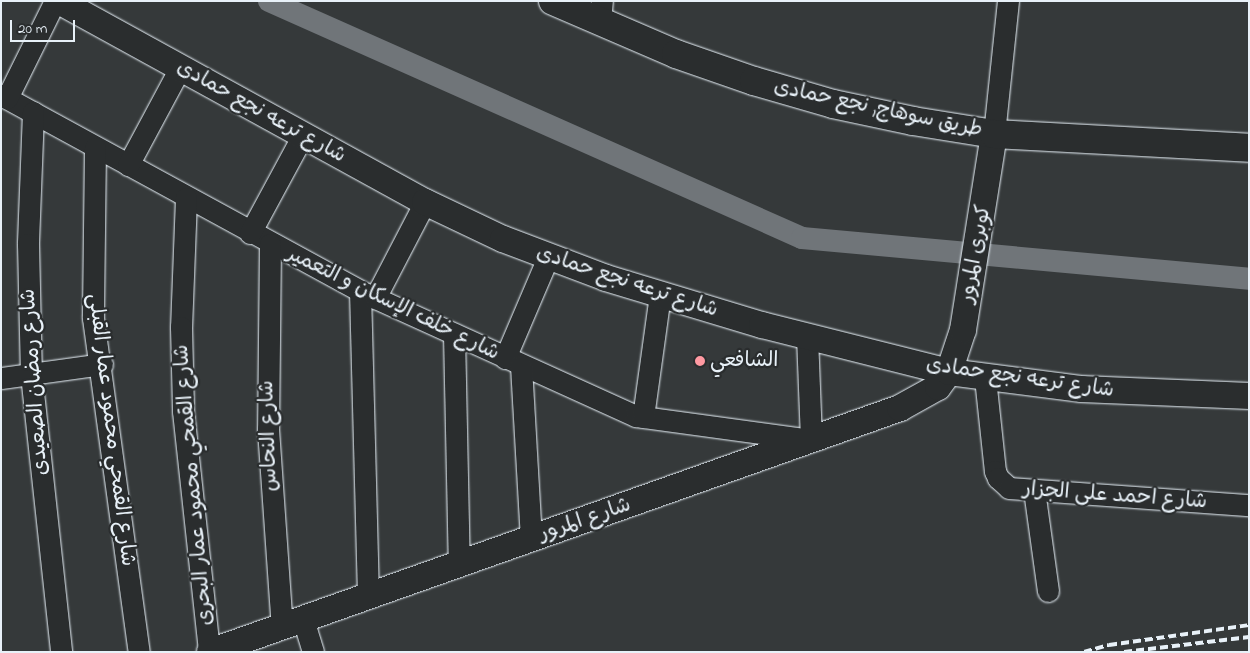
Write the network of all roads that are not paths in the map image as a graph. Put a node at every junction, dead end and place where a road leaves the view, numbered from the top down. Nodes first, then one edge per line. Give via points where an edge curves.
1 (57, 1) edge
2 (553, 1) edge
3 (1008, 1) edge
4 (601, 12) edge
5 (180, 68) junction
6 (4, 96) edge
7 (33, 112) junction
8 (994, 134) junction
9 (303, 135) junction
10 (95, 148) junction
11 (1249, 148) edge
12 (128, 165) junction
13 (186, 198) junction
14 (425, 202) junction
15 (250, 233) junction
16 (270, 244) junction
17 (548, 256) junction
18 (368, 294) junction
19 (660, 295) junction
20 (454, 334) junction
21 (807, 336) junction
22 (513, 362) junction
23 (102, 364) junction
24 (950, 372) junction
25 (30, 374) junction
26 (1, 378) edge
27 (985, 378) junction
28 (1249, 396) edge
29 (643, 417) junction
30 (811, 440) junction
31 (1034, 490) junction
32 (1249, 505) edge
33 (531, 538) junction
34 (459, 564) junction
35 (1048, 591) dead end
36 (368, 596) junction
37 (292, 623) junction
38 (61, 652) edge
39 (138, 652) edge
40 (210, 652) edge
41 (313, 652) edge

1 - 5 street, شارع ترعه نجع حمادى
1 - 6 street
2 - 4 main road, طريق سوهاج, نجع حمادى
3 - 8 street
4 - 8 main road, طريق سوهاج, نجع حمادى via 736,75 833,104
5 - 9 street, شارع ترعه نجع حمادى
5 - 12 street
6 - 7 street, شارع خلف الإسكان و التعمير
7 - 10 street, شارع خلف الإسكان و التعمير
7 - 25 street, شارع رمضان الصعيدى via 28,244
8 - 11 main road, طريق سوهاج, نجع حمادى
8 - 24 street, كوبرى المرور via 963,330
9 - 14 street, شارع ترعه نجع حمادى
9 - 15 street
10 - 12 street, شارع خلف الإسكان و التعمير
10 - 23 street, شارع القمحي محمود عمار القبلى via 93,318
12 - 13 street, شارع خلف الإسكان و التعمير
13 - 15 street, شارع خلف الإسكان و التعمير
13 - 40 street, شارع القمحي محمود عمار البحرى via 181,327 183,411
14 - 17 street, شارع ترعه نجع حمادى
14 - 18 street
15 - 16 street, شارع خلف الإسكان و التعمير
16 - 18 street, شارع خلف الإسكان و التعمير
16 - 37 street, شارع النحاس via 268,429
17 - 19 street, شارع ترعه نجع حمادى
17 - 22 street
18 - 20 street, شارع خلف الإسكان و التعمير
18 - 36 street
19 - 21 street, شارع ترعه نجع حمادى
19 - 29 street
20 - 22 street, شارع خلف الإسكان و التعمير
20 - 34 street
21 - 24 street, شارع ترعه نجع حمادى
21 - 30 street
22 - 29 street, شارع خلف الإسكان و التعمير
22 - 33 street
23 - 25 street
23 - 39 street, شارع القمحي محمود عمار القبلى
24 - 27 street, شارع ترعه نجع حمادى
24 - 30 street, شارع المرور via 938,387 919,399
25 - 26 street
25 - 38 street, شارع رمضان الصعيدى
27 - 28 street, شارع ترعه نجع حمادى via 1120,392
27 - 31 street, شارع احمد على الجزار via 998,478 1010,488
29 - 30 street, شارع خلف الإسكان و التعمير
30 - 33 street, شارع المرور
31 - 32 street, شارع احمد على الجزار
31 - 35 street
33 - 34 street, شارع المرور
34 - 36 street, شارع المرور
36 - 37 street, شارع المرور
37 - 40 street, شارع المرور
37 - 41 street, شارع النحاس

